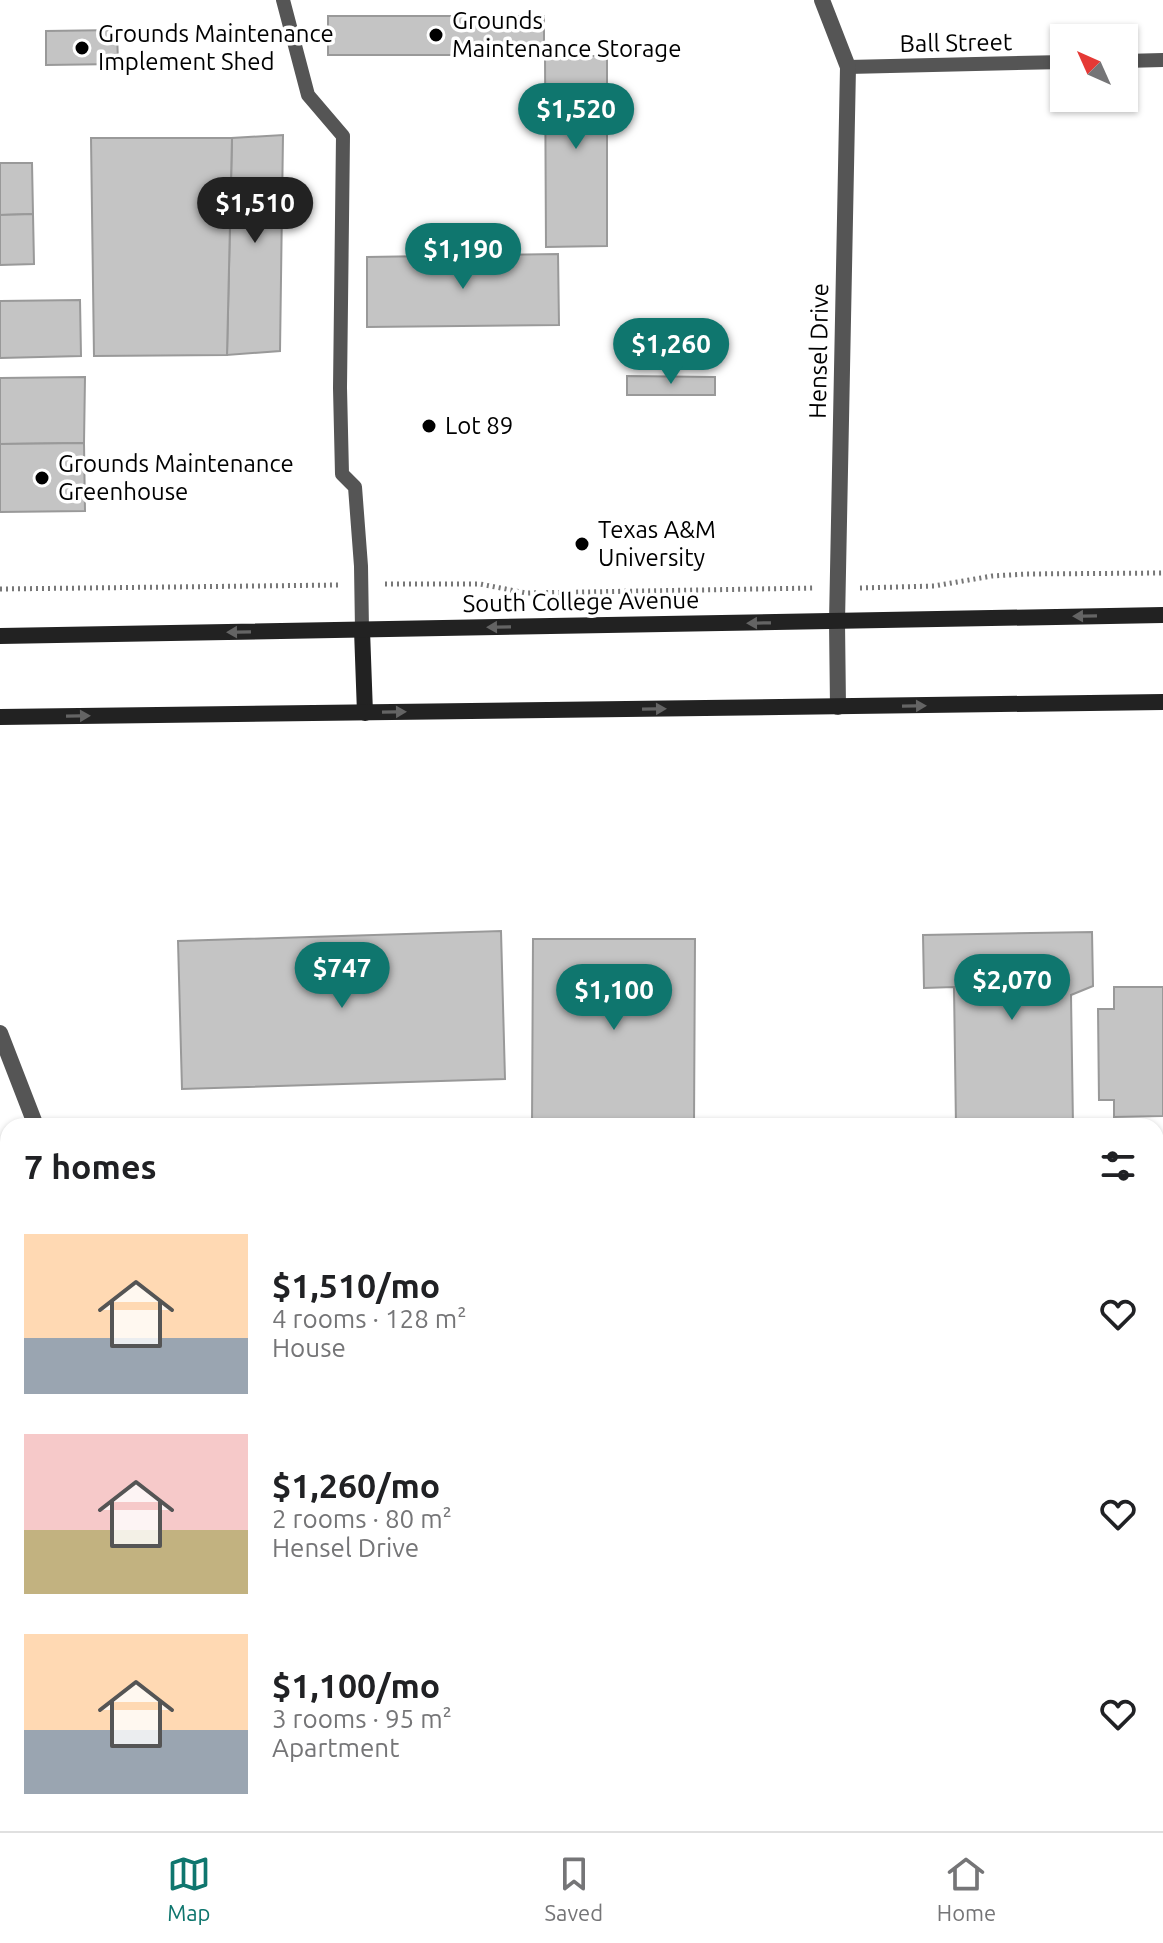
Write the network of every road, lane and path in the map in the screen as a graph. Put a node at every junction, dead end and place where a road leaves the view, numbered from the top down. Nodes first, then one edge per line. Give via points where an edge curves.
1 (283, 0) edge
2 (822, 0) edge
3 (1163, 60) edge
4 (1138, 61) edge
5 (1050, 62) edge
6 (848, 67) junction
7 (1163, 573) edge
8 (403, 584) dead end
9 (327, 585) dead end
10 (934, 586) dead end
11 (768, 588) dead end
12 (0, 589) edge
13 (1163, 615) edge
14 (837, 622) junction
15 (362, 630) junction
16 (0, 636) edge
17 (1163, 702) edge
18 (838, 707) junction
19 (365, 713) junction
20 (0, 717) edge
21 (0, 1033) edge
22 (33, 1118) edge

1 - 15 lane via 308,95 343,136 342,474 355,487
2 - 6 street, Hensel Drive
3 - 4 lane
5 - 6 lane, Ball Street
6 - 14 street, Hensel Drive
7 - 10 path via 1004,576
8 - 11 path via 480,584 526,593
9 - 12 path
13 -> 14 main road, South College Avenue
14 -> 15 main road, South College Avenue
14 - 18 street, Hensel Drive
15 -> 16 main road, South College Avenue
15 - 19 main road
18 -> 17 main road
19 -> 18 main road
20 -> 19 main road
21 - 22 street

